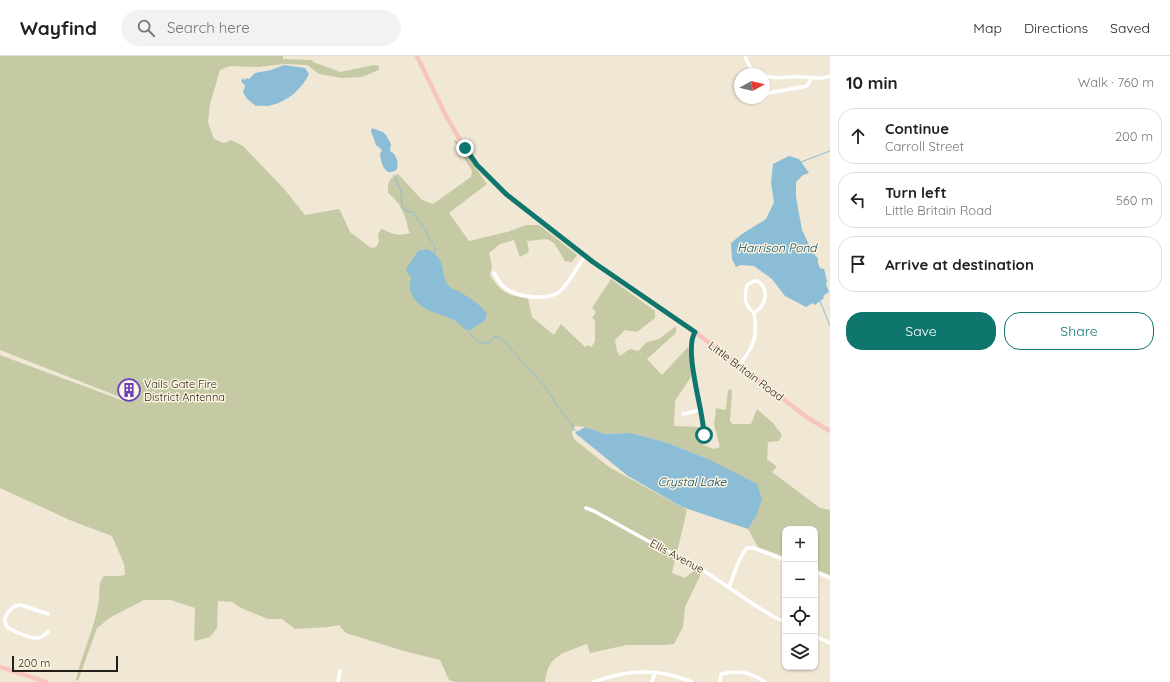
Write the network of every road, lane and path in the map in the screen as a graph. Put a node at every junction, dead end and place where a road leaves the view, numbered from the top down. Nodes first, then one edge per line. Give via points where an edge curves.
1 (417, 56) edge
2 (745, 56) edge
3 (751, 68) edge
4 (830, 76) edge
5 (770, 77) edge
6 (811, 79) junction
7 (770, 93) edge
8 (585, 256) junction
9 (494, 273) dead end
10 (754, 313) junction
11 (695, 332) junction
12 (739, 366) junction
13 (700, 410) junction
14 (683, 414) dead end
15 (830, 431) edge
16 (704, 435) dead end
17 (586, 508) dead end
18 (782, 559) edge
19 (818, 573) edge
20 (830, 578) edge
21 (730, 587) junction
22 (48, 614) dead end
23 (782, 621) edge
24 (48, 632) dead end
25 (818, 637) edge
26 (830, 643) edge
27 (0, 667) edge
28 (340, 671) dead end
29 (655, 672) junction
30 (30, 677) junction
31 (28, 682) edge
32 (46, 682) edge
33 (338, 682) edge
34 (594, 682) edge
35 (652, 682) edge
36 (692, 682) edge
37 (720, 682) edge
38 (765, 682) edge

1 - 8 main road, Little Britain Road via 453,129 477,165 506,194
2 - 3 street
4 - 6 street
5 - 6 street
6 - 7 street via 807,86
8 - 9 street via 560,291 547,297 538,298 508,290
8 - 11 main road, Little Britain Road
10 - 10 street via 747,306 744,296 747,285 758,281 763,285 765,296 762,307
10 - 12 street via 756,328 753,345
11 - 12 main road, Little Britain Road
11 - 13 street via 691,340 691,349
12 - 15 main road, Little Britain Road via 808,418
13 - 14 street
13 - 16 street
17 - 21 street, Ellis Avenue via 692,562
18 - 21 street via 751,547 745,550
19 - 20 street
21 - 23 street, Ellis Avenue
22 - 24 street via 17,605 10,610 6,624 9,629 32,638 39,638
25 - 26 street
27 - 30 main road
28 - 33 street
29 - 34 street via 633,671
29 - 35 street
29 - 36 street
30 - 31 street
30 - 32 main road
37 - 38 street via 721,674 745,672

